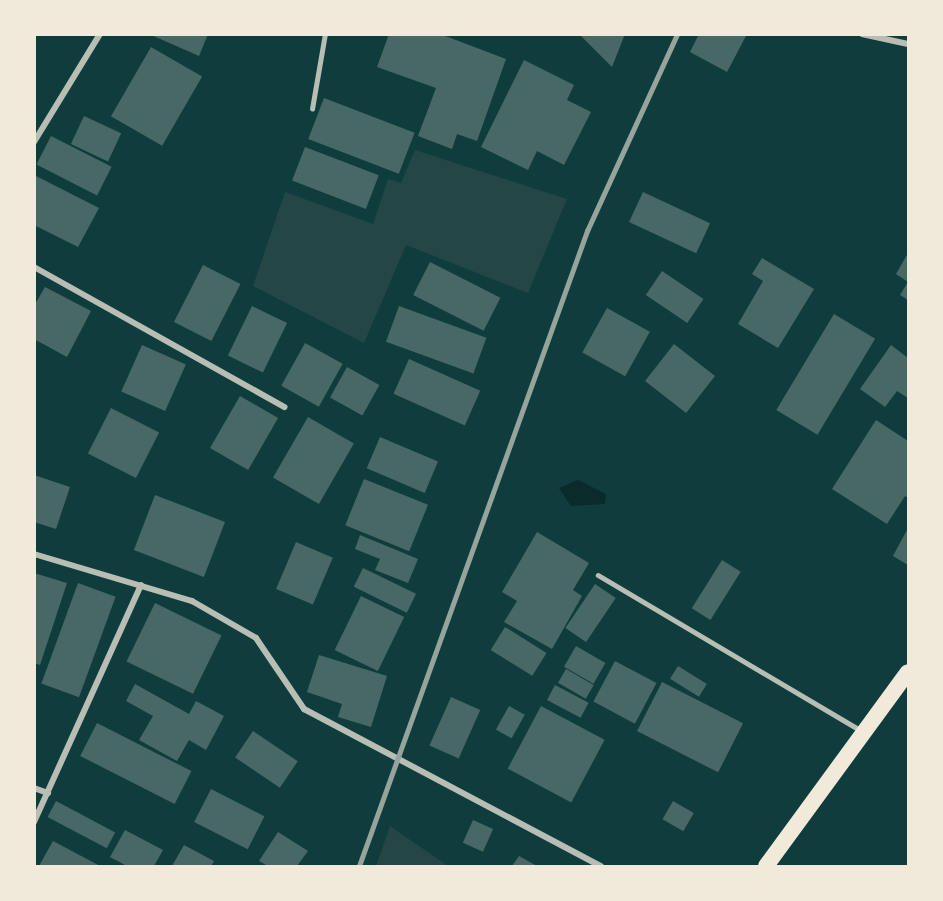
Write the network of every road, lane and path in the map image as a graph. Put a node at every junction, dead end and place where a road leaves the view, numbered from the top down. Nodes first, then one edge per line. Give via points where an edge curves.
1 (100, 34) edge
2 (325, 34) edge
3 (862, 34) edge
4 (909, 44) edge
5 (312, 109) dead end
6 (34, 142) edge
7 (34, 267) edge
8 (285, 407) dead end
9 (34, 554) edge
10 (598, 575) dead end
11 (141, 585) junction
12 (909, 672) edge
13 (864, 732) junction
14 (34, 788) edge
15 (48, 793) junction
16 (34, 822) edge
17 (601, 867) edge
18 (766, 867) edge

1 - 6 street
2 - 5 lane
3 - 4 street
7 - 8 street
9 - 11 street
10 - 13 lane
11 - 15 street
11 - 17 street via 192,601 256,638 304,709
12 - 13 highway
13 - 18 highway
14 - 15 street
15 - 16 street

